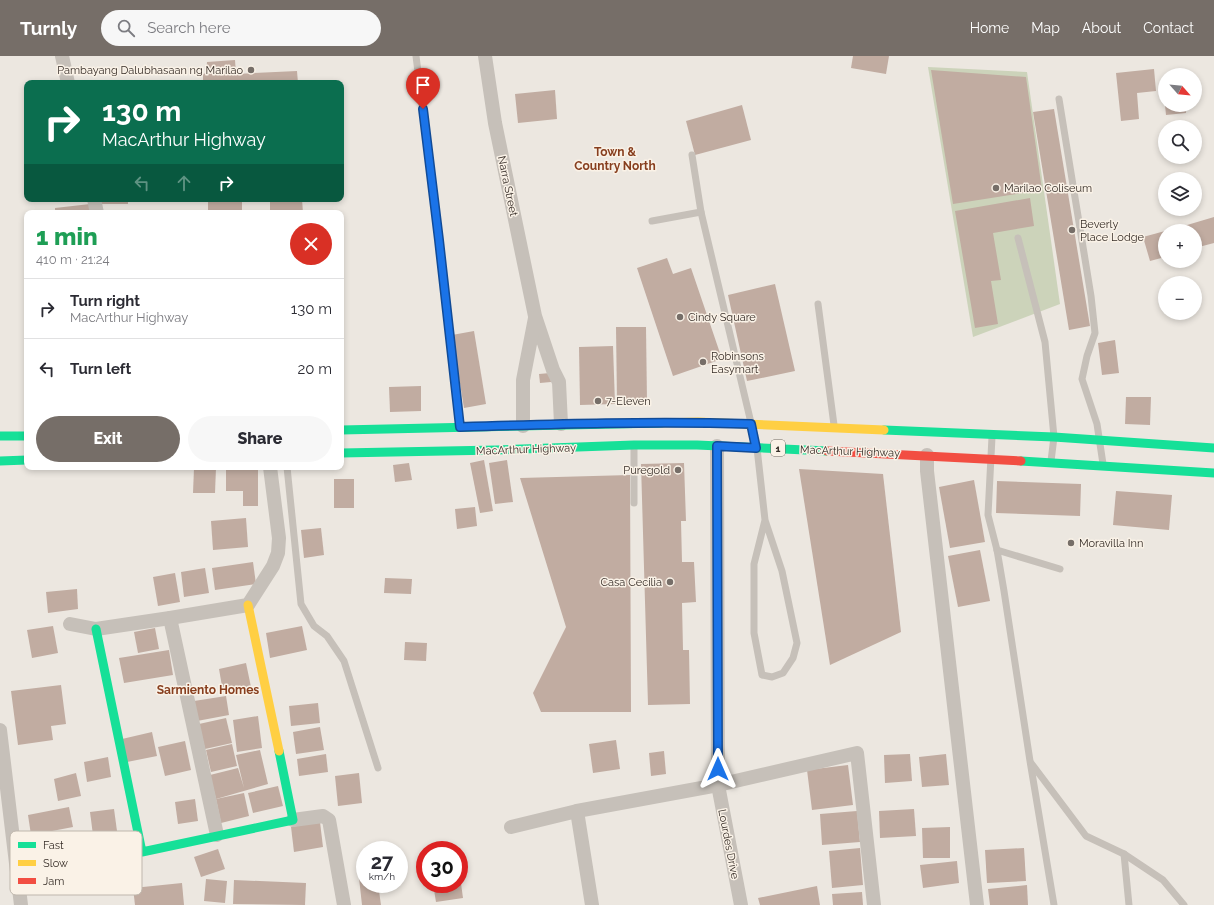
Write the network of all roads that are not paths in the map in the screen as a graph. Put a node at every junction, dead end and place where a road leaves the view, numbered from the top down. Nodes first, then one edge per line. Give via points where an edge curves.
1 (62, 56) edge
2 (416, 56) edge
3 (485, 56) edge
4 (67, 80) edge
5 (1059, 99) dead end
6 (692, 154) dead end
7 (701, 212) junction
8 (652, 221) dead end
9 (1018, 238) dead end
10 (818, 304) dead end
11 (535, 316) junction
12 (561, 424) junction
13 (751, 424) junction
14 (523, 426) junction
15 (460, 427) junction
16 (834, 428) junction
17 (344, 430) edge
18 (992, 435) junction
19 (0, 436) edge
20 (24, 436) edge
21 (1054, 437) junction
22 (1100, 440) junction
23 (634, 445) junction
24 (717, 446) junction
25 (756, 448) junction
26 (1214, 448) edge
27 (344, 453) edge
28 (927, 455) junction
29 (990, 459) junction
30 (24, 460) edge
31 (0, 461) edge
32 (1050, 463) junction
33 (1104, 466) junction
34 (270, 470) edge
35 (287, 470) edge
36 (1214, 473) edge
37 (634, 503) dead end
38 (765, 520) junction
39 (997, 550) junction
40 (1060, 569) dead end
41 (248, 605) junction
42 (170, 618) junction
43 (70, 624) dead end
44 (96, 629) junction
45 (0, 730) edge
46 (1030, 761) junction
47 (378, 768) dead end
48 (718, 785) junction
49 (577, 811) junction
50 (293, 820) junction
51 (511, 827) dead end
52 (12, 831) edge
53 (138, 831) edge
54 (217, 835) junction
55 (142, 852) edge
56 (1124, 854) junction
57 (20, 895) edge
58 (21, 905) edge
59 (344, 905) edge
60 (592, 905) edge
61 (741, 905) edge
62 (874, 905) edge
63 (977, 905) edge
64 (1054, 905) edge
65 (1129, 905) edge
66 (1184, 905) edge

1 - 4 street
2 - 15 lane
3 - 11 street, Narra Street via 495,123
5 - 22 lane via 1095,333 1082,379
6 - 7 lane
7 - 8 lane
7 - 13 lane
9 - 21 lane via 1044,342
10 - 16 lane
11 - 12 street, Narra Street via 559,382
11 - 14 street, Narra Street via 523,380
12 - 13 main road, MacArthur Highway / 1
12 - 14 main road, MacArthur Highway / 1
13 - 16 main road, MacArthur Highway / 1
13 - 25 lane
14 - 15 main road, MacArthur Highway / 1
15 - 17 main road, MacArthur Highway / 1
16 - 18 main road, MacArthur Highway / 1
18 - 21 main road, MacArthur Highway / 1
18 - 29 lane
19 - 20 main road
21 - 22 main road, MacArthur Highway / 1
21 - 32 lane
22 - 26 main road, MacArthur Highway / 1
22 - 33 lane
23 - 24 main road, MacArthur Highway / 1
23 - 27 main road, MacArthur Highway / 1
23 - 37 lane
24 - 25 main road, MacArthur Highway / 1
24 - 48 street, Lourdes Drive
25 - 28 main road, MacArthur Highway / 1
25 - 38 lane
28 - 29 main road, MacArthur Highway / 1
28 - 63 street
29 - 32 main road, MacArthur Highway / 1
29 - 39 lane via 988,515
30 - 31 main road
32 - 33 main road, MacArthur Highway / 1
33 - 36 main road, MacArthur Highway / 1
34 - 41 street via 279,538 278,553 273,566
35 - 47 lane via 301,604 314,626 327,636 344,661
38 - 38 lane via 782,571 797,643 793,658 783,673 772,677 762,675 754,633 754,564
39 - 40 lane
39 - 46 lane
41 - 42 street
41 - 50 main road
42 - 44 street
42 - 54 street
43 - 44 street
44 - 53 main road
45 - 52 street
46 - 56 lane via 1086,836
46 - 64 lane
48 - 49 street
48 - 61 street, Lourdes Drive
48 - 62 street via 857,753
49 - 51 street
49 - 60 street
50 - 54 main road
50 - 59 street via 323,816 329,820
54 - 55 main road
56 - 65 lane
56 - 66 lane via 1163,880
57 - 58 street

